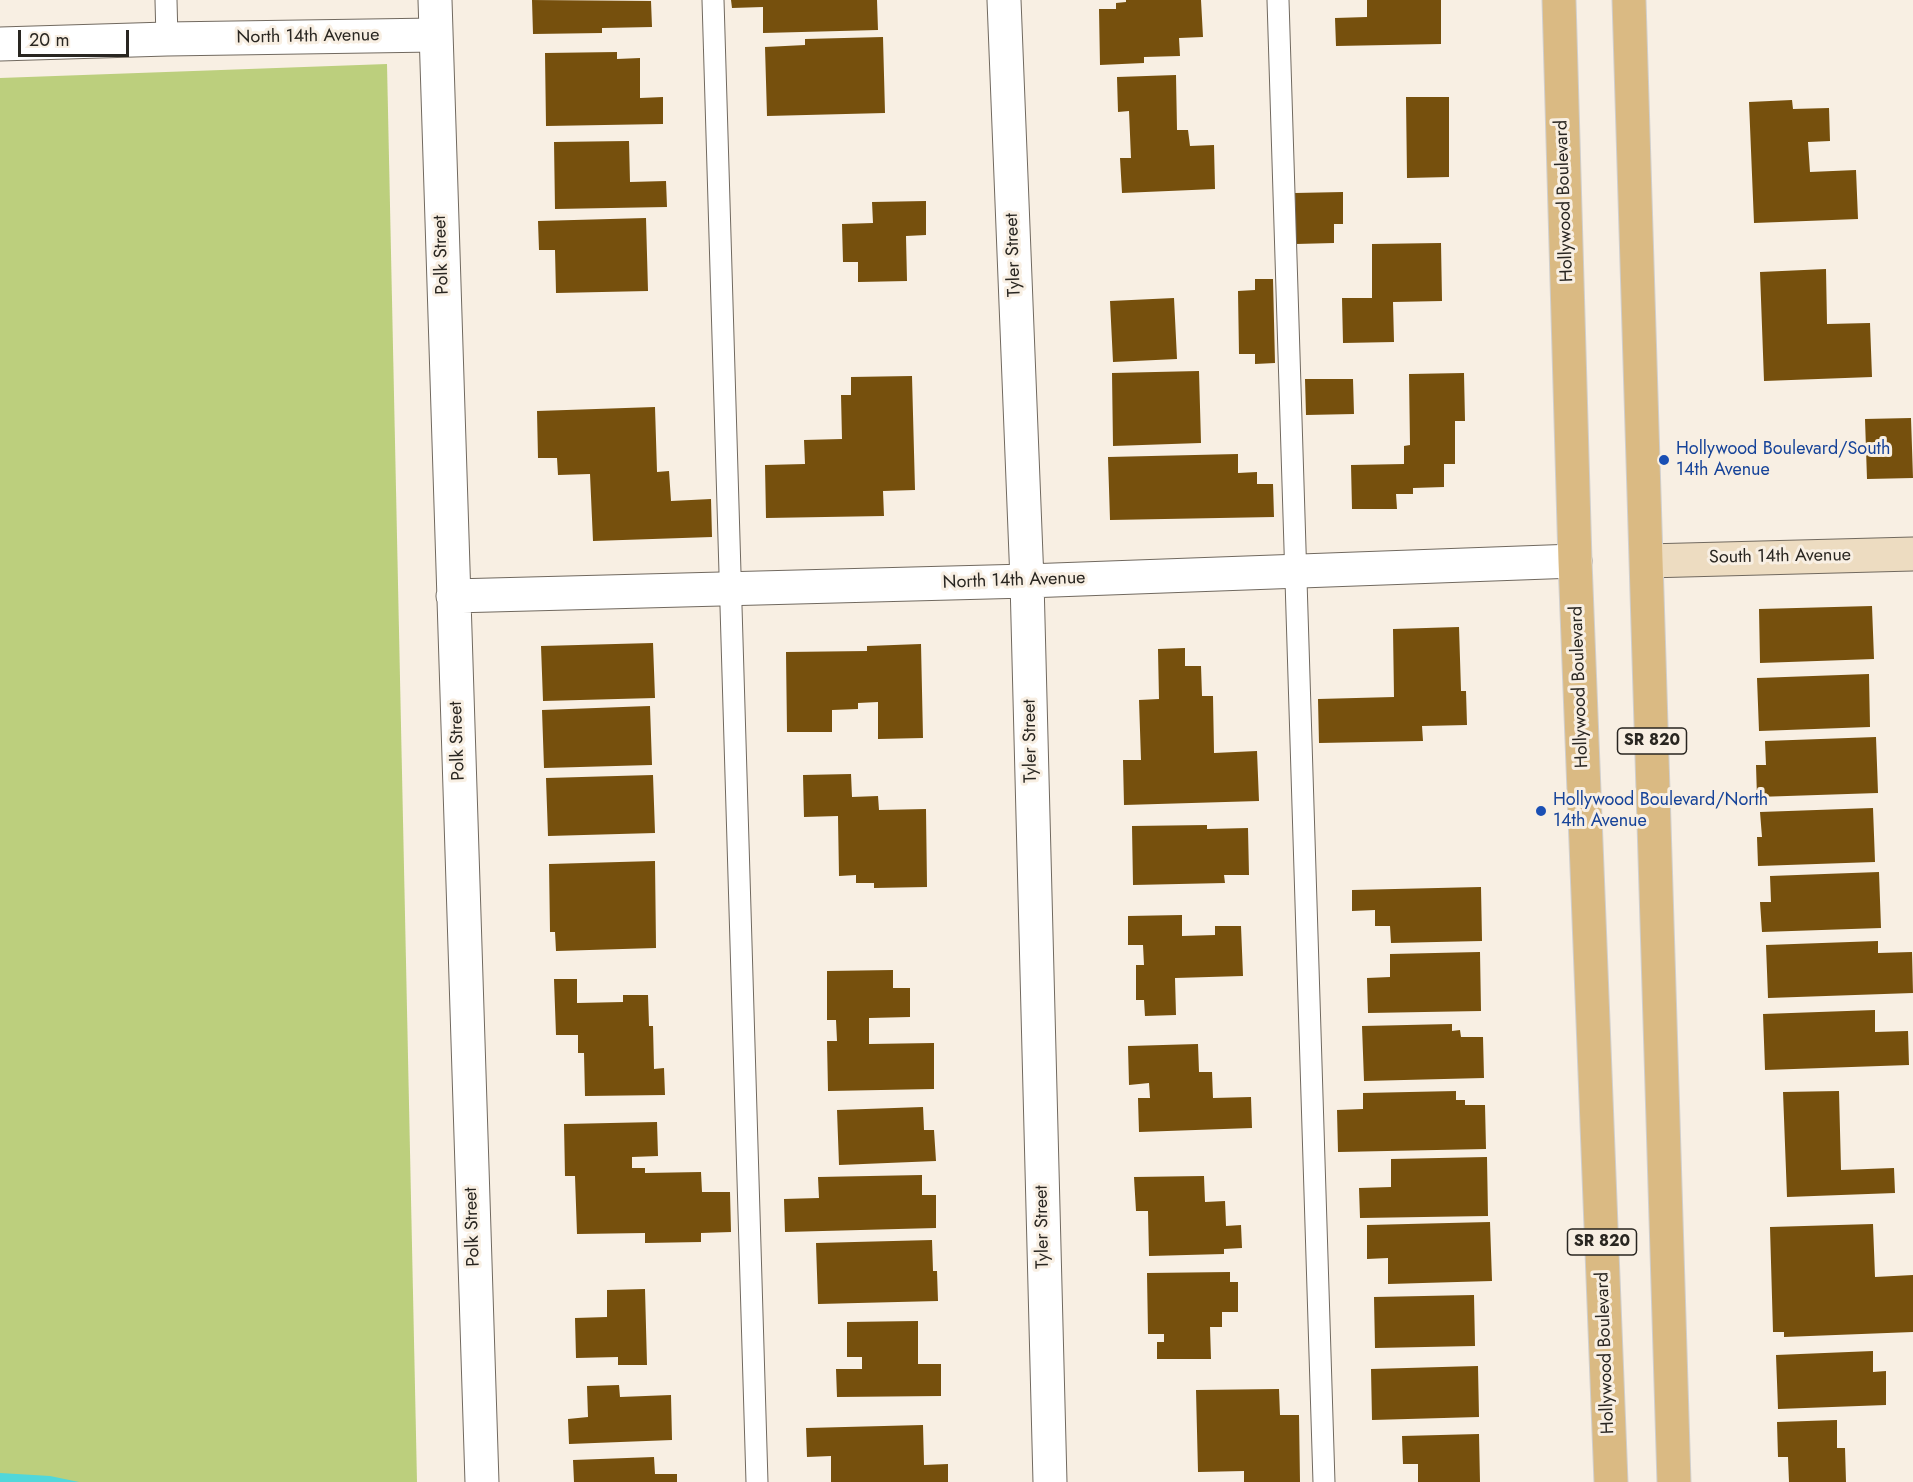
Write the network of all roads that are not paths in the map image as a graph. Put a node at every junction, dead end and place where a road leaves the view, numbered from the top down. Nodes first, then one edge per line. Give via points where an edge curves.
1 (166, 0) edge
2 (435, 0) edge
3 (713, 0) edge
4 (1004, 0) edge
5 (1278, 0) edge
6 (1559, 0) edge
7 (1629, 0) edge
8 (435, 36) junction
9 (167, 39) junction
10 (0, 44) edge
11 (1913, 554) edge
12 (1575, 561) junction
13 (1647, 561) junction
14 (1295, 571) junction
15 (1027, 581) junction
16 (730, 589) junction
17 (453, 596) junction
18 (1612, 1478) edge
19 (482, 1482) edge
20 (757, 1482) edge
21 (1050, 1482) edge
22 (1324, 1482) edge
23 (1674, 1482) edge

1 - 9 lane
2 - 8 street, Polk Street
3 - 16 lane
4 - 15 street, Tyler Street
5 - 14 lane
6 - 12 main road, Hollywood Boulevard / SR 820
7 - 13 main road, SR 820
8 - 9 street, North 14th Avenue
8 - 17 street, Polk Street
9 - 10 street, North 14th Avenue
11 - 13 street, South 14th Avenue
12 - 14 street, North 14th Avenue
12 - 18 main road, Hollywood Boulevard / SR 820
13 - 23 main road, SR 820
14 - 15 street, North 14th Avenue
14 - 22 lane
15 - 16 street, North 14th Avenue
15 - 21 street, Tyler Street
16 - 17 street, North 14th Avenue
16 - 20 lane
17 - 19 street, Polk Street

